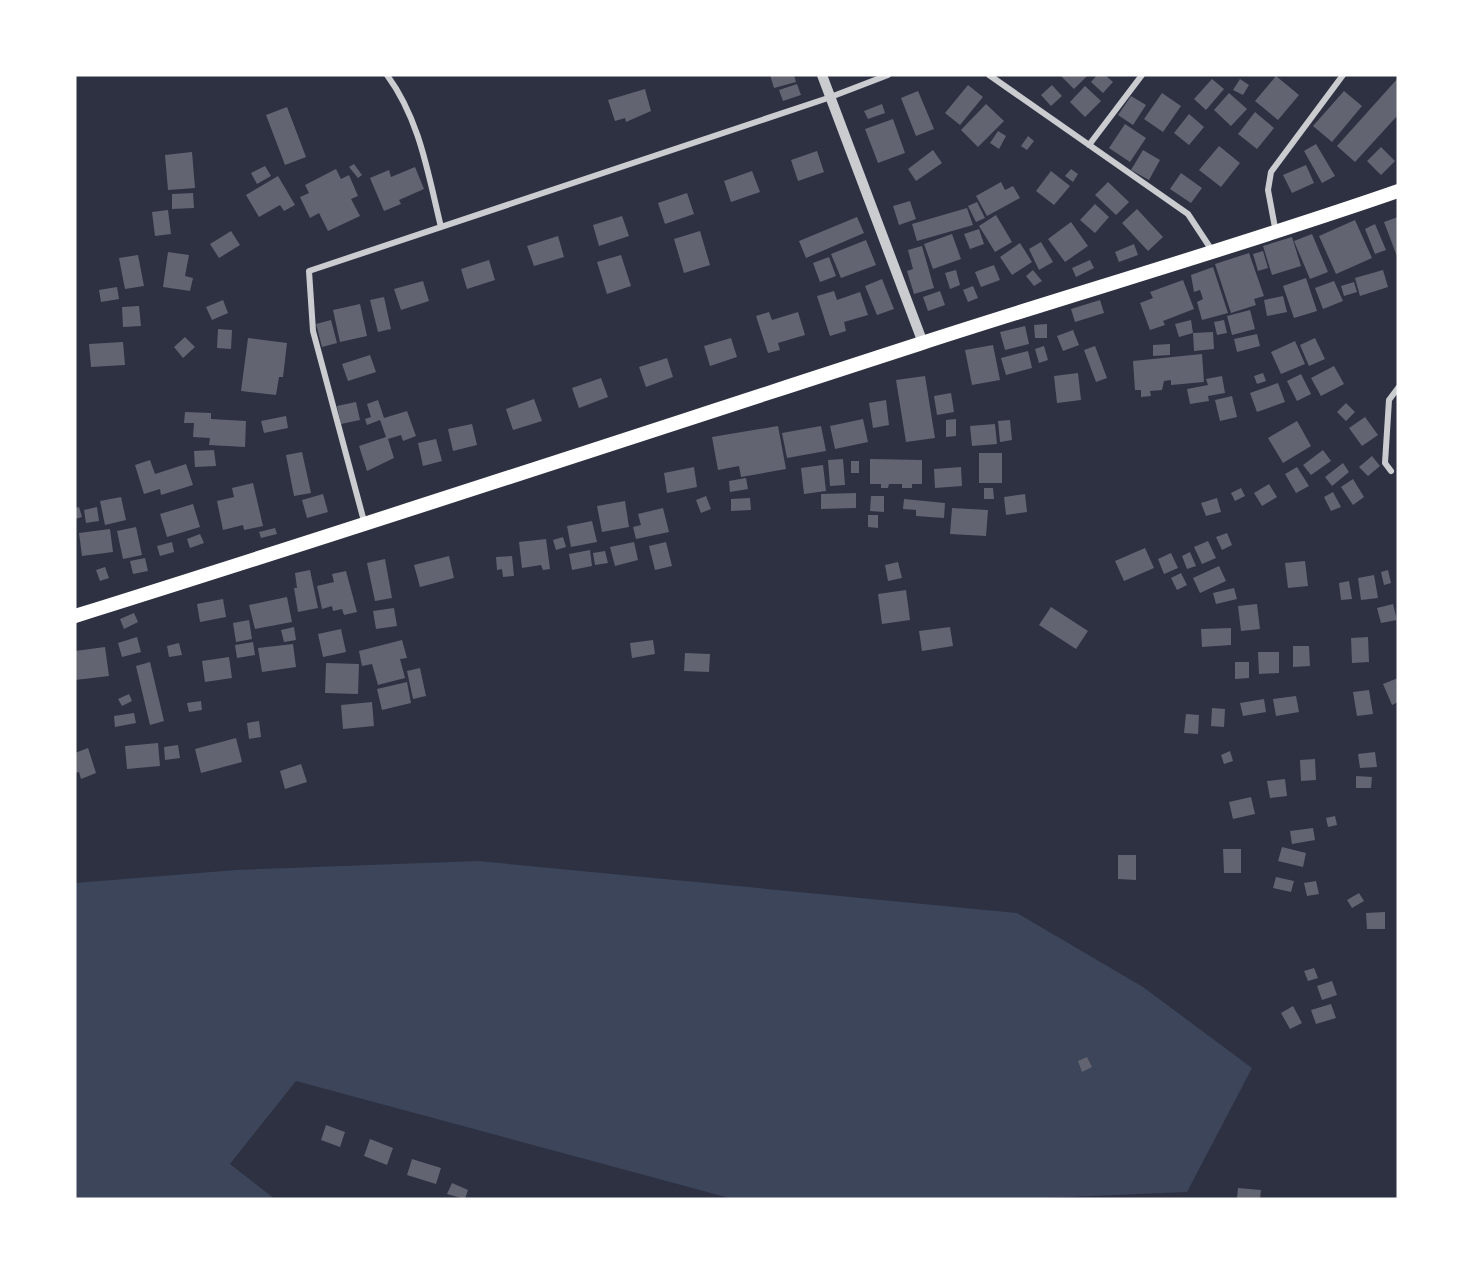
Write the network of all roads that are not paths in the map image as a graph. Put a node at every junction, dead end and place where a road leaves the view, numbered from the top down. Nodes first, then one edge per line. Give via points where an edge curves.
1 (387, 75) edge
2 (822, 75) edge
3 (888, 75) edge
4 (989, 75) edge
5 (1142, 75) edge
6 (1343, 75) edge
7 (828, 98) junction
8 (1089, 145) junction
9 (1398, 191) edge
10 (441, 227) junction
11 (1276, 233) junction
12 (1213, 253) junction
13 (923, 343) junction
14 (1398, 388) edge
15 (1391, 471) dead end
16 (365, 525) junction
17 (75, 616) edge

1 - 10 street via 414,122
2 - 7 street
3 - 7 street
4 - 8 street
5 - 8 street
6 - 11 street via 1271,172 1268,190
7 - 10 street
7 - 13 street
8 - 12 street via 1188,214
9 - 11 highway
10 - 16 street via 309,272 313,331
11 - 12 highway
12 - 13 highway
13 - 16 highway
14 - 15 street via 1389,400 1385,463
16 - 17 highway

